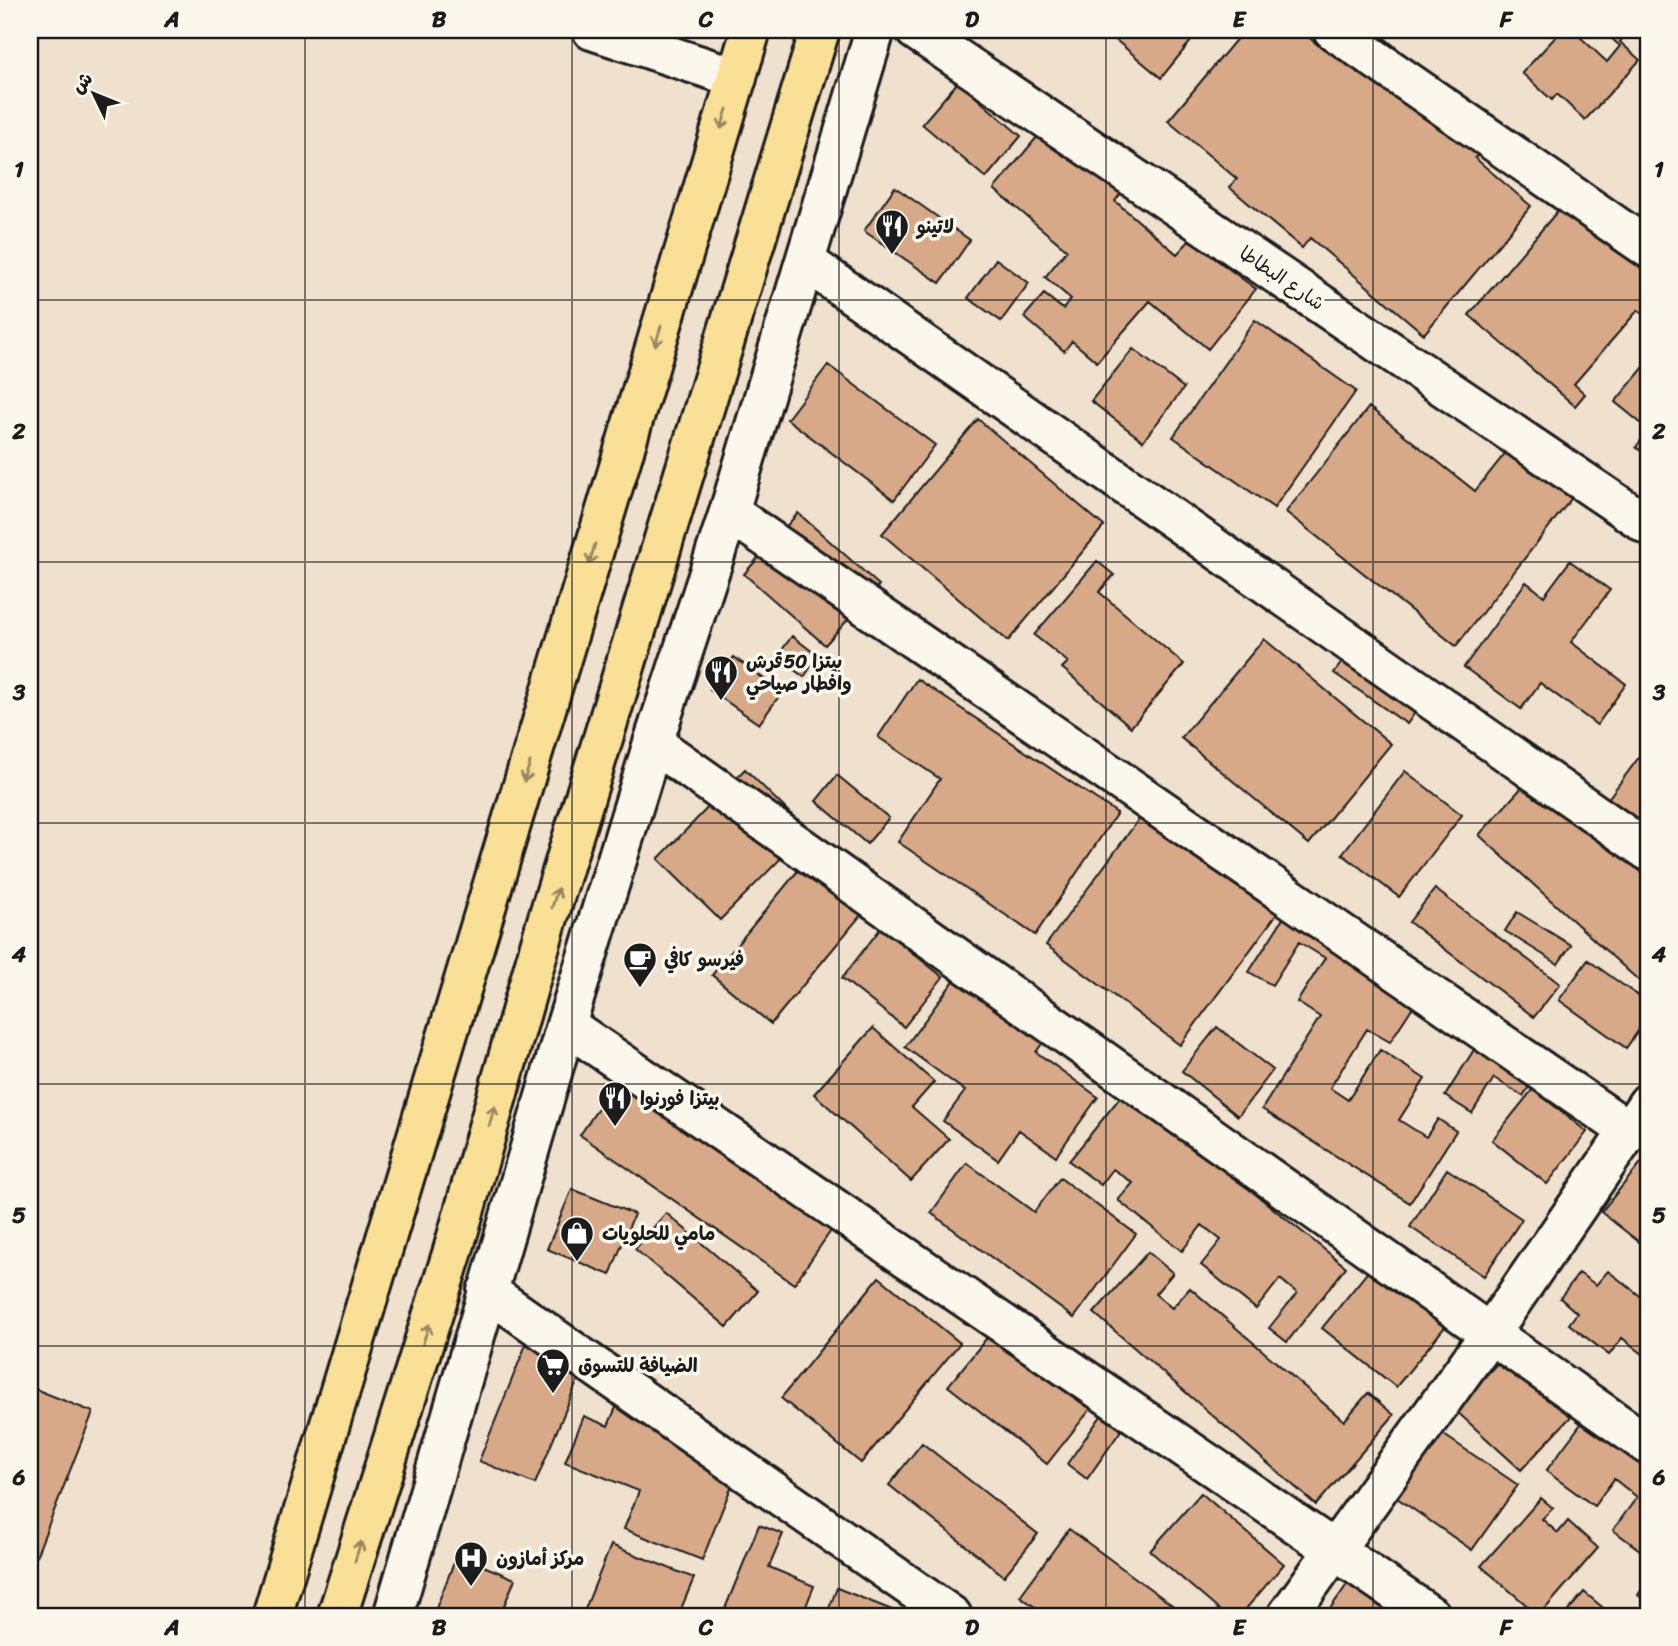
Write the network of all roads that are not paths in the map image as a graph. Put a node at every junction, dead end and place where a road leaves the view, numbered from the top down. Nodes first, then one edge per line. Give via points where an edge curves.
1 (592, 30) edge
2 (751, 30) edge
3 (820, 30) edge
4 (875, 30) edge
5 (915, 30) edge
6 (1333, 30) edge
7 (737, 78) junction
8 (1648, 248) edge
9 (806, 262) junction
10 (729, 512) junction
11 (1648, 525) edge
12 (653, 743) junction
13 (1648, 851) edge
14 (566, 1025) junction
15 (1638, 1117) edge
16 (487, 1291) junction
17 (1489, 1335) junction
18 (1648, 1445) edge
19 (1334, 1550) junction
20 (272, 1616) edge
21 (337, 1616) edge
22 (393, 1616) edge
23 (952, 1616) edge
24 (1287, 1616) edge
25 (1430, 1616) edge

1 - 7 street
2 - 7 main road
21 -> 3 main road via 452,1254 547,921
4 - 9 street
5 - 11 street, شارع البطاطا
6 - 8 street
7 -> 20 main road
9 - 10 street
9 - 13 street
10 - 12 street
10 - 15 street
12 - 14 street
12 - 17 street
14 - 16 street
14 - 19 street
15 - 17 street
16 - 22 street
16 - 23 street
17 - 18 street
17 - 19 street
19 - 24 street
19 - 25 street

